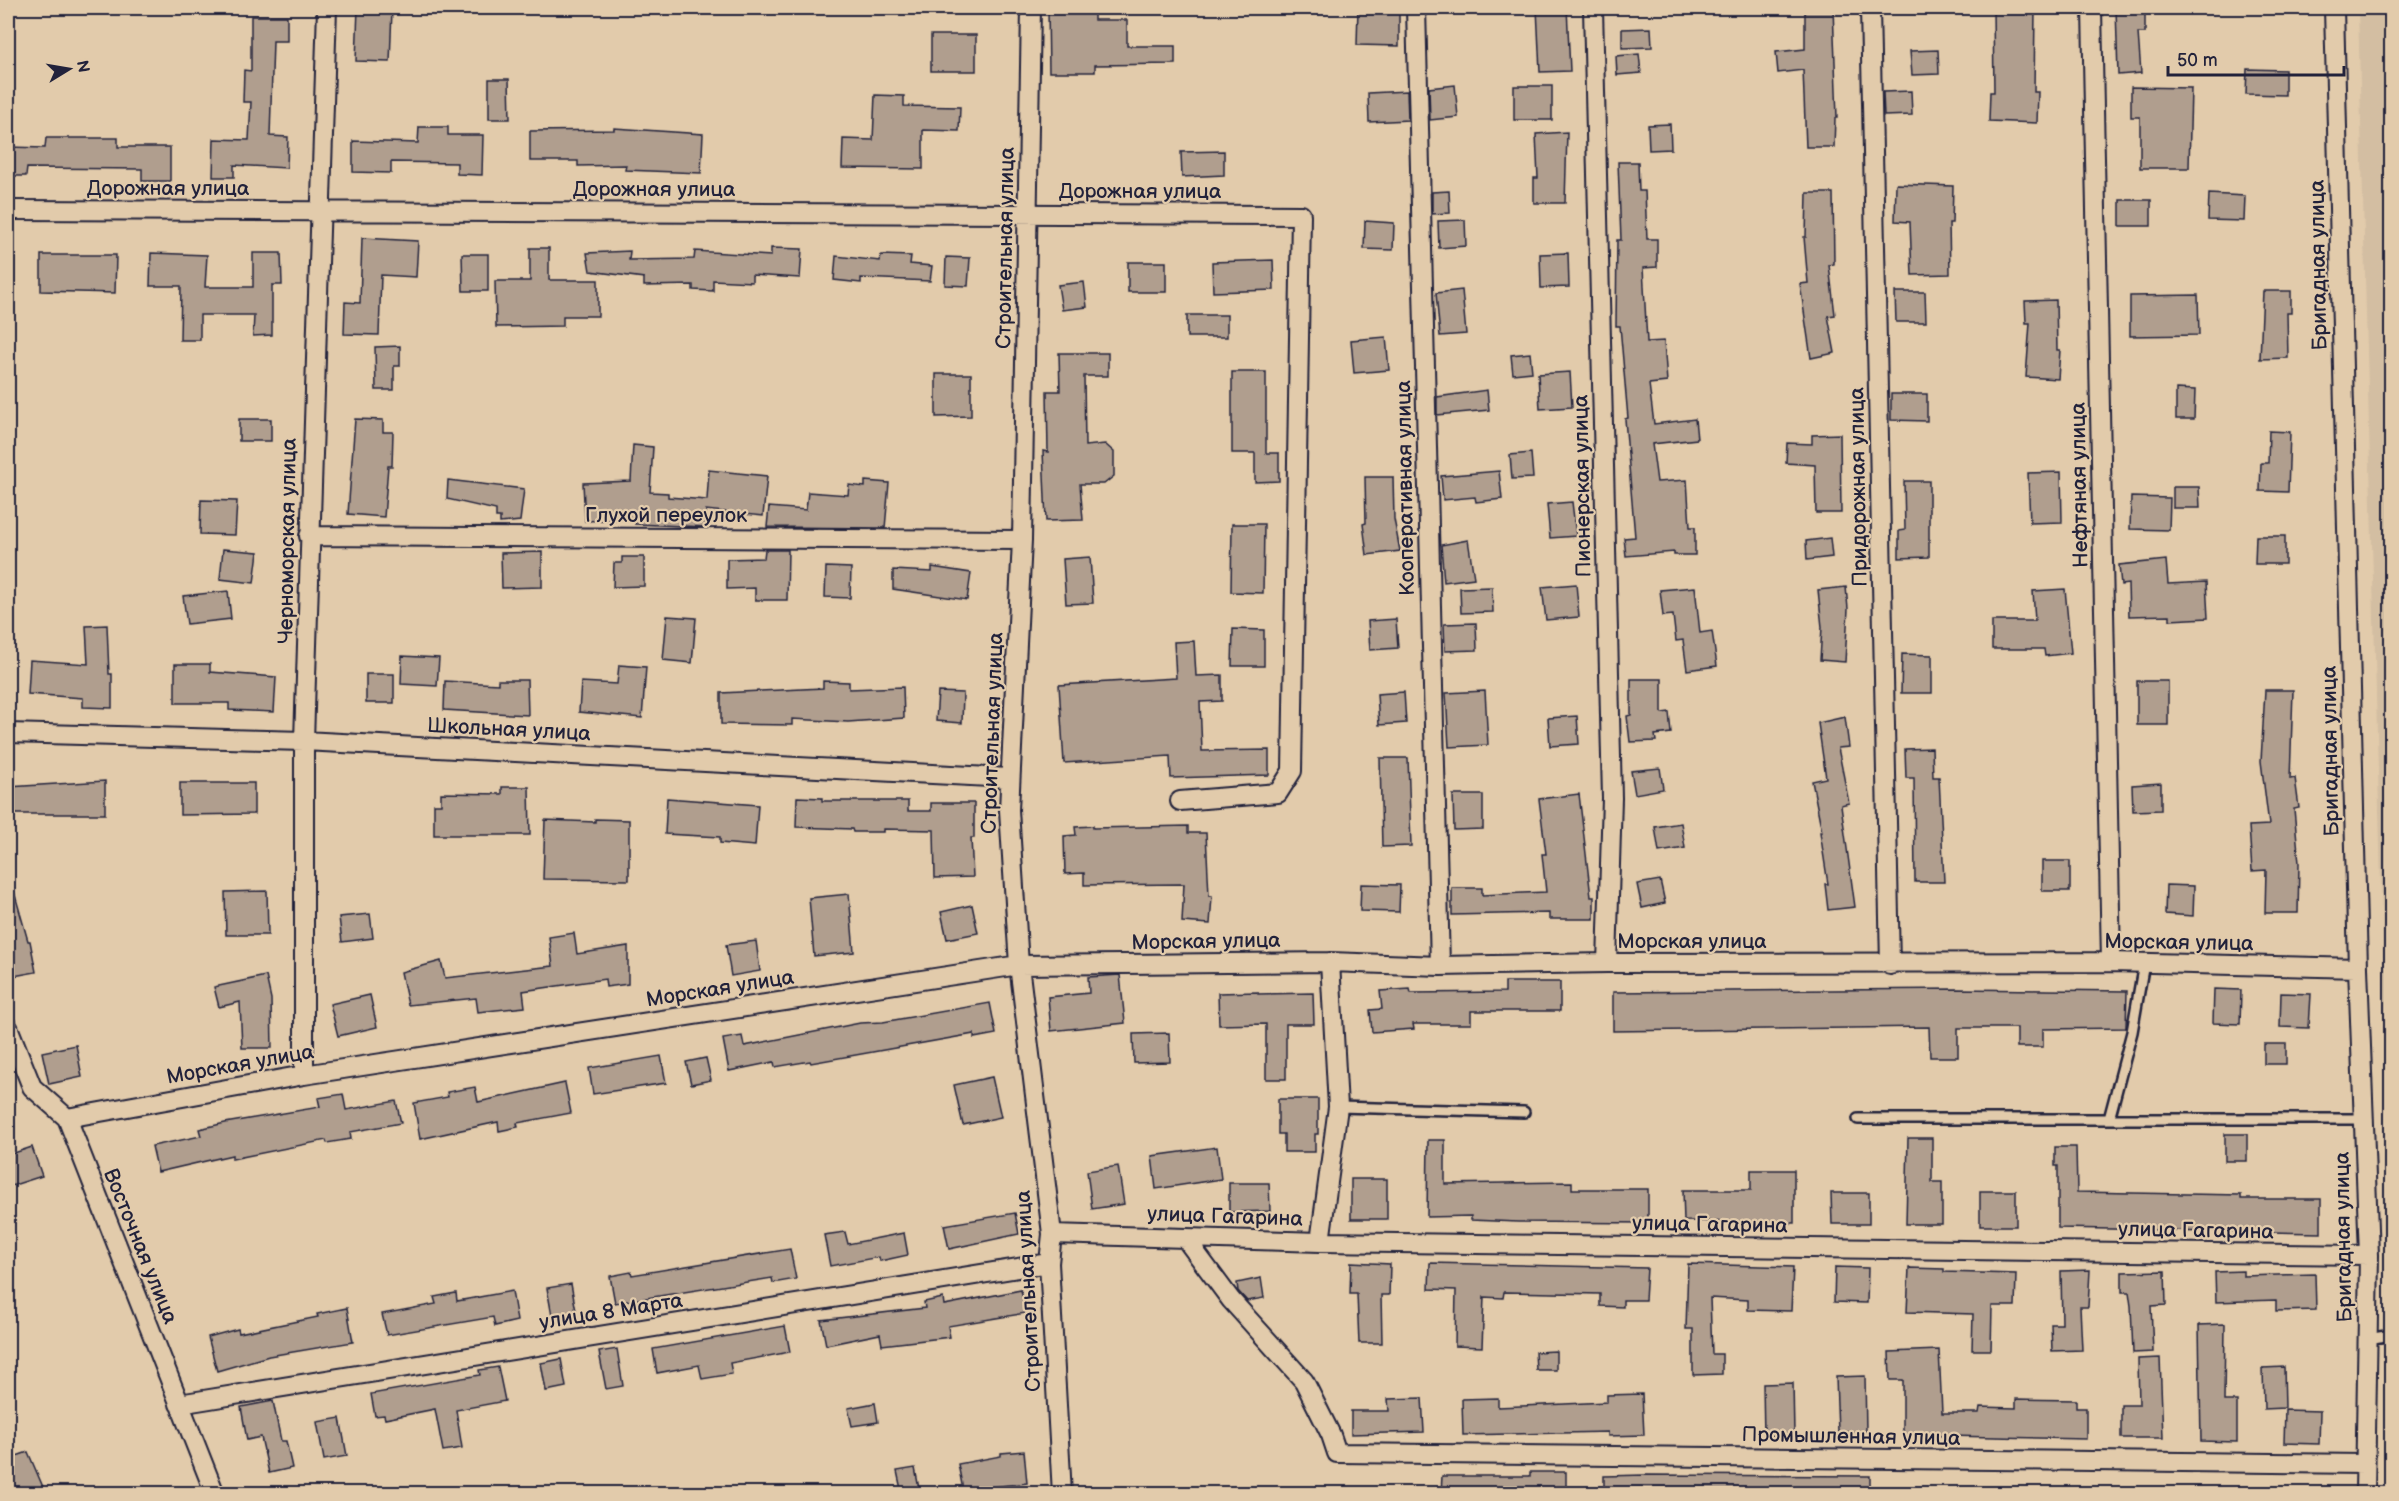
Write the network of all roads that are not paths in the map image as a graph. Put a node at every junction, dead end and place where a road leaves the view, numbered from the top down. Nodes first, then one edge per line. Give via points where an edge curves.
1 (327, 8) edge
2 (1031, 8) edge
3 (1416, 8) edge
4 (1593, 8) edge
5 (1870, 8) edge
6 (2092, 8) edge
7 (2334, 8) edge
8 (8, 210) edge
9 (319, 210) junction
10 (1028, 213) junction
11 (309, 536) junction
12 (1022, 540) junction
13 (8, 733) edge
14 (304, 741) junction
15 (1009, 778) junction
16 (1180, 801) dead end
17 (1330, 962) junction
18 (2111, 962) junction
19 (1607, 963) junction
20 (2144, 963) junction
21 (1019, 965) junction
22 (1890, 965) junction
23 (1440, 966) junction
24 (2358, 968) junction
25 (8, 1027) edge
26 (304, 1075) junction
27 (1338, 1107) junction
28 (1524, 1112) dead end
29 (67, 1118) junction
30 (1858, 1119) dead end
31 (2109, 1119) junction
32 (2363, 1119) junction
33 (1052, 1234) junction
34 (1185, 1238) junction
35 (1320, 1242) junction
36 (2369, 1255) junction
37 (1049, 1263) junction
38 (2391, 1335) edge
39 (2367, 1339) junction
40 (179, 1404) junction
41 (2364, 1464) junction
42 (215, 1494) edge
43 (1062, 1494) edge
44 (2365, 1494) edge

1 - 9 street, Черноморская улица
2 - 10 street, Строительная улица
3 - 23 street, Кооперативная улица
4 - 19 street, Пионерская улица via 1612,798
5 - 22 street, Придорожная улица
6 - 18 street, Нефтяная улица
7 - 24 street, Бригадная улица
8 - 9 street, Дорожная улица
9 - 10 street, Дорожная улица
9 - 11 street, Черноморская улица
10 - 12 street, Строительная улица
10 - 16 street, Дорожная улица via 1301,215 1292,771 1278,793
11 - 12 street, Глухой переулок
11 - 14 street, Черноморская улица
12 - 15 street, Строительная улица
13 - 14 street, Школьная улица
14 - 15 street, Школьная улица
14 - 26 street, Черноморская улица
15 - 21 street, Строительная улица
17 - 21 street, Морская улица
17 - 23 street, Морская улица
17 - 27 street
18 - 20 street, Морская улица
18 - 22 street, Морская улица
19 - 22 street, Морская улица
19 - 23 street, Морская улица
20 - 24 street, Морская улица
20 - 31 lane via 2132,1032
21 - 26 street, Морская улица
21 - 33 street, Строительная улица
24 - 32 street, Бригадная улица
25 - 29 street, Восточная улица via 32,1087
26 - 29 street, Морская улица
27 - 28 lane
27 - 35 street
29 - 40 street, Восточная улица
30 - 31 lane
31 - 32 lane
32 - 36 street, Бригадная улица
33 - 34 street, улица Гагарина
33 - 37 street, Строительная улица
34 - 35 street, улица Гагарина
34 - 41 street, Промышленная улица via 1231,1300 1304,1381 1337,1454
35 - 36 street, улица Гагарина
36 - 39 street, Бригадная улица
37 - 40 street, улица 8 Марта
37 - 43 street, Строительная улица
38 - 39 lane
39 - 41 street, Бригадная улица
40 - 42 street, Восточная улица
41 - 44 street, Бригадная улица

